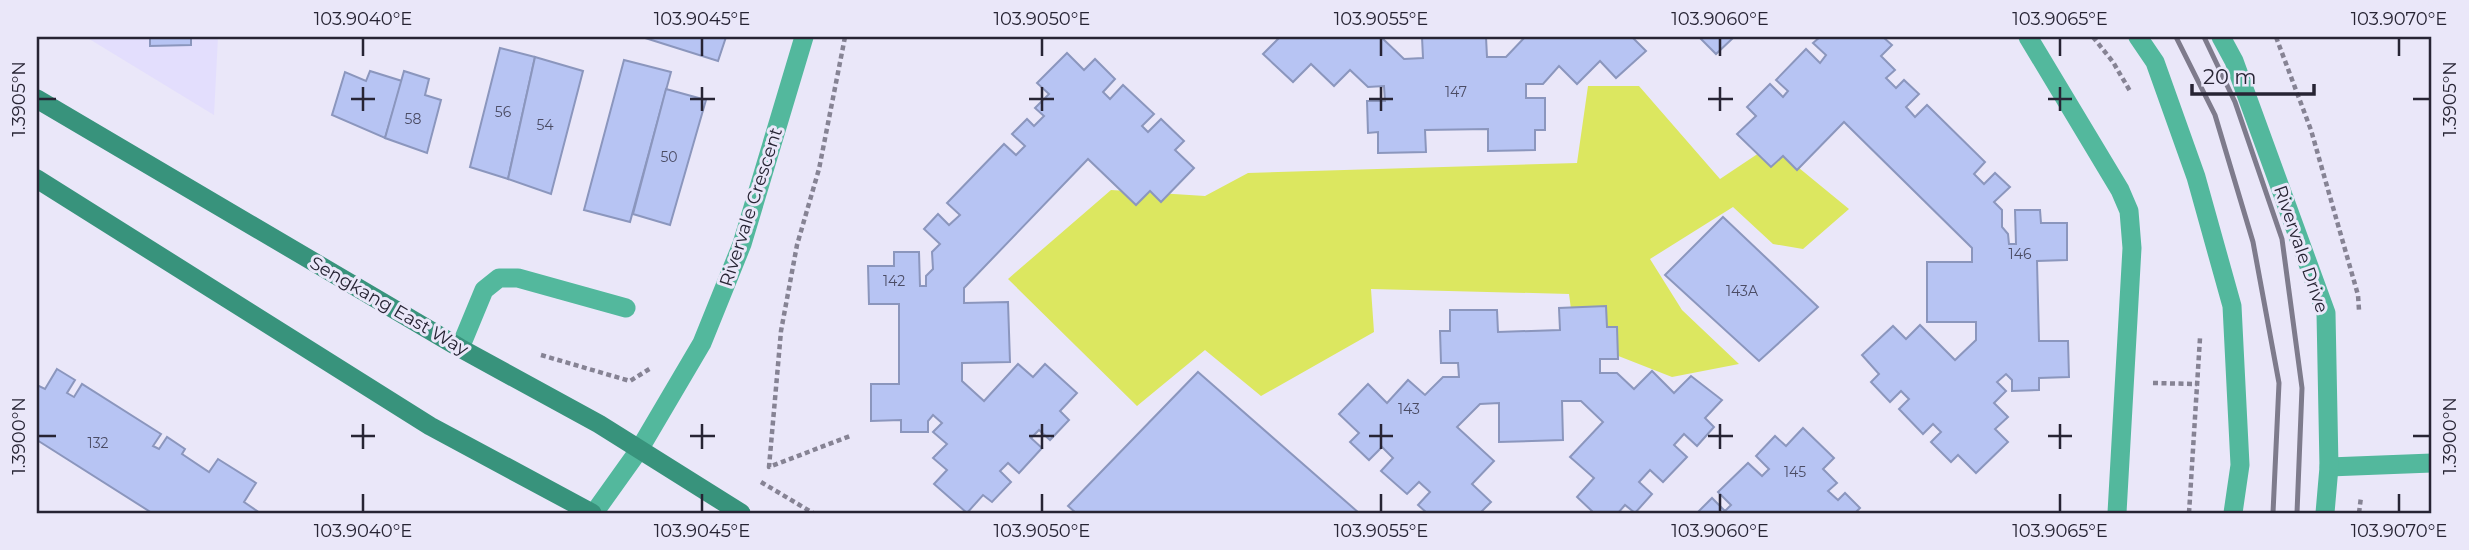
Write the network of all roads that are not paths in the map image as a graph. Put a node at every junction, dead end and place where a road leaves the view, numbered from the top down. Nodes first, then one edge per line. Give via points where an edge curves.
1 (804, 37) edge
2 (2028, 37) edge
3 (2138, 37) edge
4 (2221, 37) edge
5 (37, 99) edge
6 (37, 179) edge
7 (626, 308) dead end
8 (460, 348) junction
9 (639, 450) junction
10 (2432, 463) edge
11 (2329, 467) junction
12 (593, 513) edge
13 (741, 513) edge
14 (2117, 513) edge
15 (2233, 513) edge
16 (2325, 513) edge

1 - 9 street, Rivervale Crescent via 737,257 702,343
2 - 14 street via 2129,211 2133,248
3 - 15 street via 2155,62 2187,152 2232,306 2240,465
4 - 11 street, Rivervale Drive via 2234,61 2326,313
5 - 8 main road, Sengkang East Way
6 - 12 main road via 430,426
7 - 8 street via 518,278 499,278 484,290
8 - 9 main road, Sengkang East Way
9 - 12 street, Rivervale Crescent
9 - 13 main road, Sengkang East Way
10 - 11 street
11 - 16 street, Rivervale Drive

